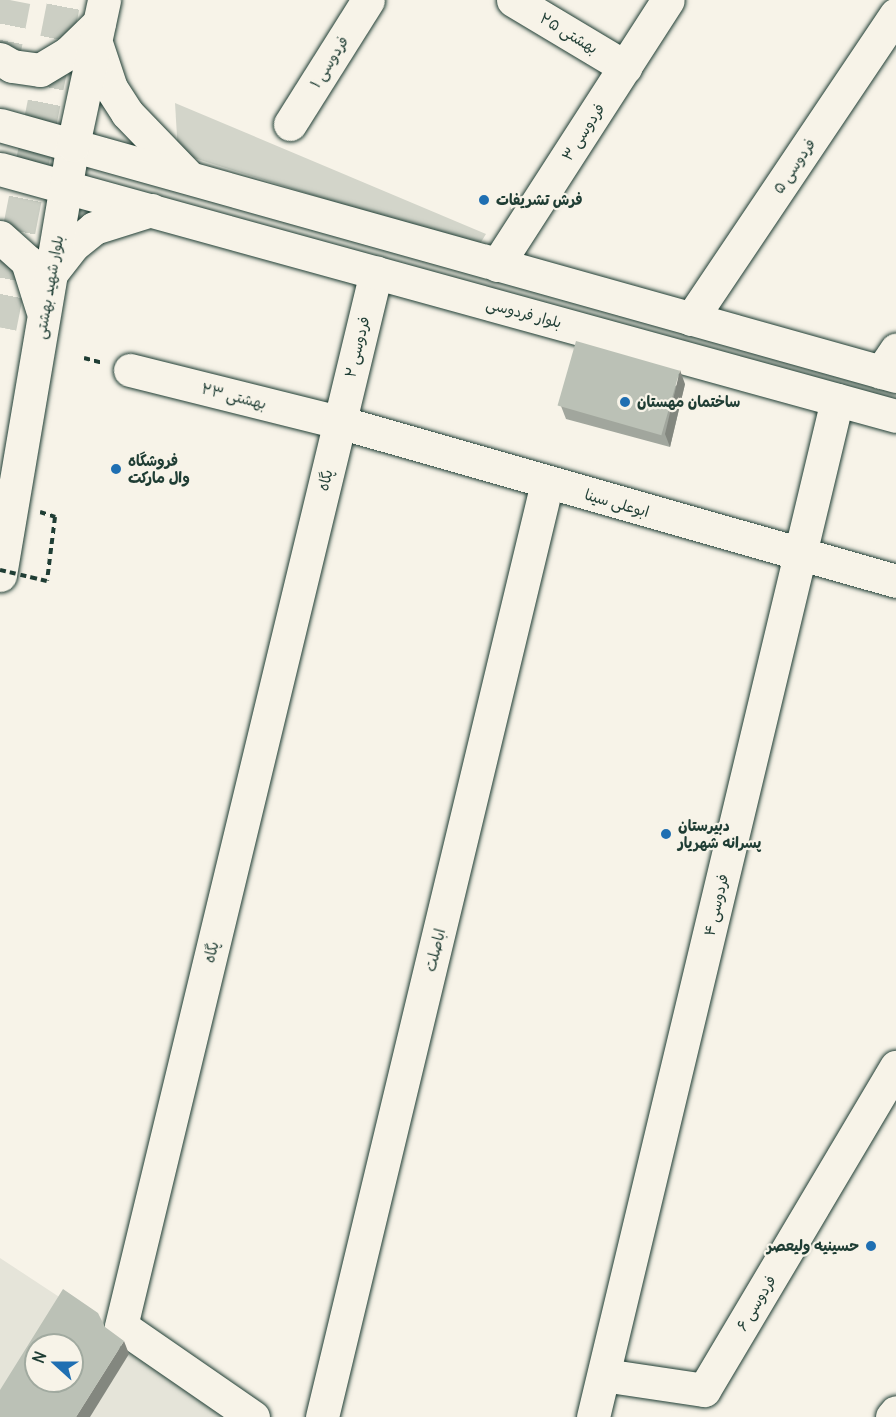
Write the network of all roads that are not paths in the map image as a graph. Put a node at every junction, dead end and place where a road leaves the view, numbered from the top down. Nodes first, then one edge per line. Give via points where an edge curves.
1 (368, 0) edge
2 (513, 0) edge
3 (668, 0) edge
4 (896, 14) edge
5 (100, 22) edge
6 (0, 59) edge
7 (625, 67) junction
8 (290, 124) dead end
9 (0, 125) edge
10 (74, 146) junction
11 (0, 169) edge
12 (191, 179) junction
13 (67, 188) junction
14 (151, 210) junction
15 (0, 237) edge
16 (498, 265) junction
17 (52, 272) junction
18 (376, 272) junction
19 (44, 317) junction
20 (691, 319) junction
21 (891, 366) edge
22 (130, 370) dead end
23 (837, 400) junction
24 (896, 416) edge
25 (339, 422) junction
26 (547, 483) junction
27 (800, 555) junction
28 (0, 575) edge
29 (896, 582) edge
30 (896, 1067) edge
31 (604, 1375) junction
32 (896, 1412) edge
33 (254, 1417) edge
34 (322, 1417) edge
35 (593, 1417) edge
36 (892, 1417) edge

1 - 8 street, فردوسی ۱
2 - 7 street, بهشتی ۲۵
3 - 7 street, فردوسی ۳
4 - 20 street, فردوسی ۵
5 - 6 street via 68,53 40,70 12,66
5 - 10 street, بلوار شهید بهشتی
5 - 12 street via 111,88 127,113
7 - 16 street, فردوسی ۳
9 - 10 street
10 - 12 street
10 - 13 street, بلوار شهید بهشتی
11 - 13 street, بلوار فردوسی
12 - 16 street
13 - 14 street, بلوار فردوسی
13 - 17 street, بلوار شهید بهشتی
14 - 17 street via 94,228 72,246
14 - 18 street, بلوار فردوسی
15 - 19 street via 27,261
16 - 20 street
17 - 19 street, بلوار شهید بهشتی
18 - 23 street, بلوار فردوسی
18 - 25 street, فردوسی ۲
19 - 28 street, بلوار شهید بهشتی
20 - 21 street
22 - 25 street, بهشتی ۲۳
23 - 24 street, بلوار فردوسی
23 - 27 street, فردوسی ۴
25 - 26 street, ابوعلی سینا
25 - 33 street, پگاه via 121,1326
26 - 27 street, ابوعلی سینا
26 - 34 street, اباصلت
27 - 29 street, ابوعلی سینا
27 - 31 street, فردوسی ۴
30 - 31 street, فردوسی ۶ via 704,1390
31 - 35 street, فردوسی ۴
32 - 36 street

